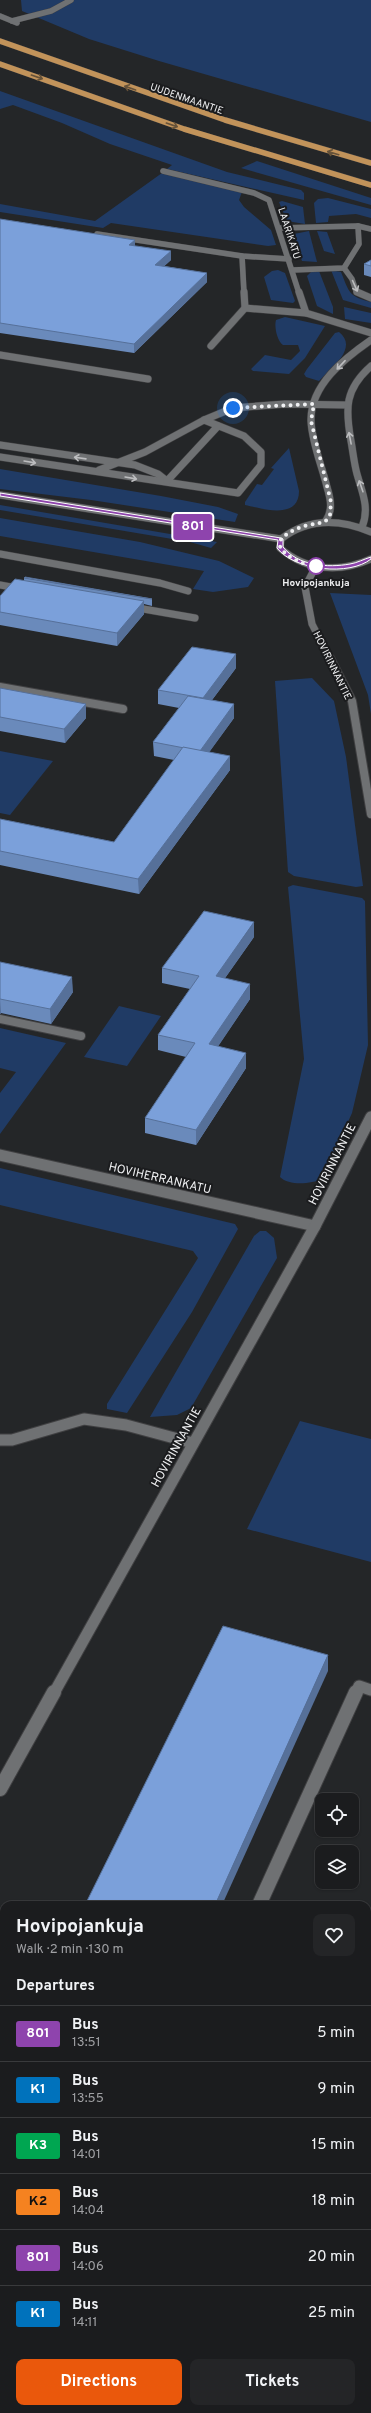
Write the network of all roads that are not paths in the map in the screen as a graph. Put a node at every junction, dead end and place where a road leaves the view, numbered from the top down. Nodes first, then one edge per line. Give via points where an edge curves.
1 (71, 0) edge
2 (0, 16) edge
3 (12, 21) junction
4 (21, 25) dead end
5 (0, 41) edge
6 (0, 64) edge
7 (371, 163) edge
8 (163, 170) dead end
9 (371, 185) edge
10 (358, 226) junction
11 (279, 228) junction
12 (371, 229) edge
13 (86, 232) edge
14 (242, 256) junction
15 (289, 259) junction
16 (344, 268) junction
17 (292, 270) junction
18 (371, 298) edge
19 (245, 308) junction
20 (306, 313) junction
21 (371, 333) edge
22 (371, 340) edge
23 (211, 346) dead end
24 (0, 355) edge
25 (371, 366) edge
26 (148, 379) dead end
27 (314, 404) junction
28 (346, 405) junction
29 (204, 420) junction
30 (218, 426) junction
31 (0, 444) edge
32 (0, 457) edge
33 (118, 462) junction
34 (95, 471) junction
35 (167, 481) junction
36 (0, 495) edge
37 (325, 522) junction
38 (362, 527) junction
39 (371, 532) edge
40 (281, 539) junction
41 (0, 554) edge
42 (371, 559) edge
43 (316, 566) junction
44 (0, 585) edge
45 (31, 590) edge
46 (188, 591) dead end
47 (125, 606) edge
48 (195, 618) dead end
49 (0, 687) edge
50 (123, 709) dead end
51 (371, 814) edge
52 (0, 1019) edge
53 (81, 1036) dead end
54 (371, 1116) edge
55 (0, 1155) edge
56 (315, 1226) junction
57 (0, 1440) edge
58 (192, 1443) junction
59 (371, 1690) edge
60 (0, 1789) edge
61 (261, 1901) edge

1 - 3 street via 51,11
2 - 3 street
3 - 4 street
7 -> 5 main road, UUDENMAANTIE via 225,120
6 -> 9 main road via 188,131
8 - 11 street, LAARIKATU via 254,193 269,200
10 - 11 street
10 - 12 street
10 - 16 street via 359,244
11 - 15 street, LAARIKATU
13 - 14 street
14 - 15 street
14 - 19 street
15 - 17 street, LAARIKATU
16 - 17 street
16 -> 18 street via 352,278 356,291
17 - 20 street, LAARIKATU
19 - 20 street
19 - 23 street
20 - 21 street
22 -> 27 street via 357,349 332,374 322,386
24 - 26 street
25 - 28 street via 348,395
27 - 28 street
27 - 29 street via 233,408
27 - 37 street via 311,421 331,502 330,515
38 -> 28 street via 367,514 367,503 356,472 346,421
29 - 30 street
29 - 33 street via 144,452
30 - 35 street
30 - 35 street via 244,436 261,452 261,465 238,493
33 -> 31 street
32 -> 34 street
33 - 34 street
33 - 35 street via 155,472
34 -> 35 street via 139,480
36 - 40 street
37 - 38 street
37 - 40 street via 289,531
38 - 39 street
40 - 43 street via 280,548 287,556
41 - 46 street via 160,583
42 - 43 street via 351,566
43 - 51 street, HOVIRINNANTIE via 305,588 312,624 352,701
44 - 45 street
47 - 48 street
49 - 50 street
52 - 53 street
54 - 56 street, HOVIRINNANTIE
55 - 56 street, HOVIHERRANKATU
56 - 58 street, HOVIRINNANTIE
57 - 58 street via 12,1440 84,1419 126,1425
58 - 60 street, HOVIRINNANTIE
59 - 61 street via 359,1686

